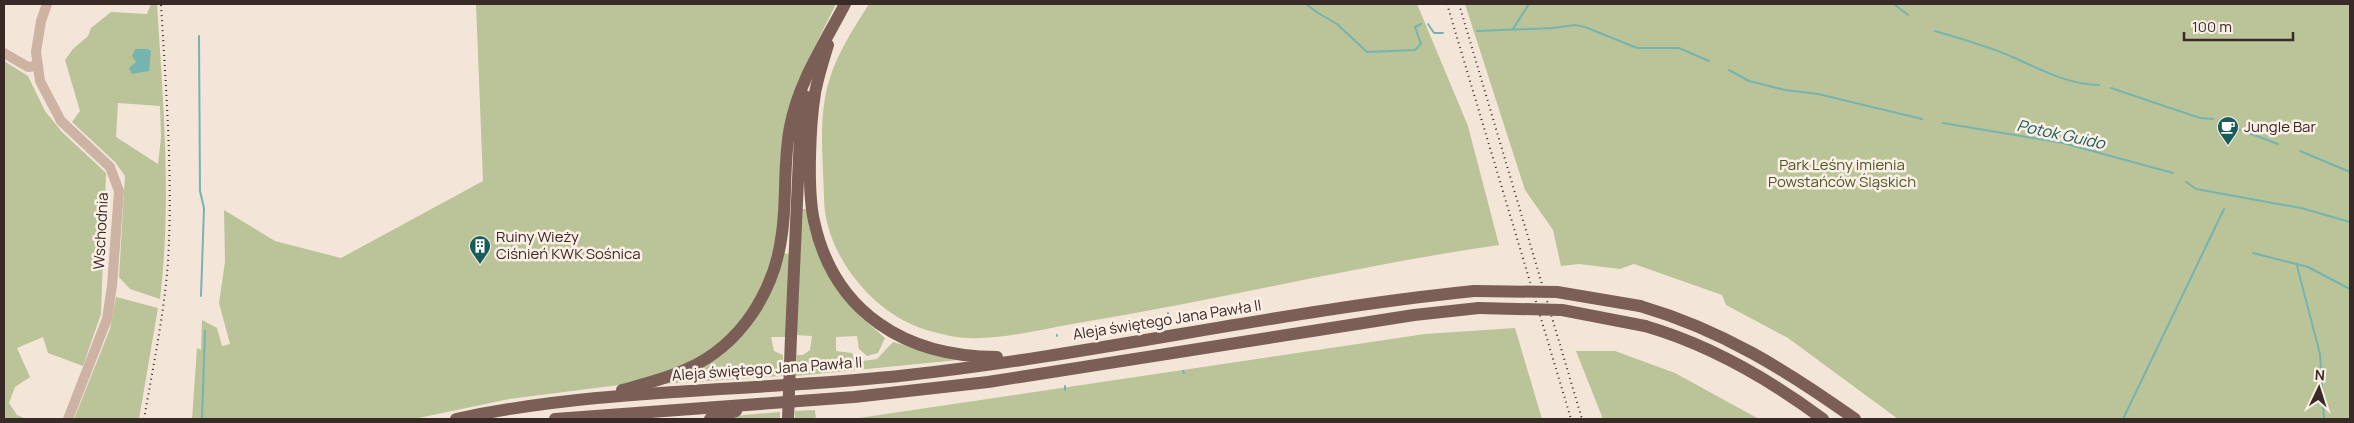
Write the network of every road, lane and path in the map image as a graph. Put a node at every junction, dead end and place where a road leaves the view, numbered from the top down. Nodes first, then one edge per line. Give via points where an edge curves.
1 (47, 4) edge
2 (845, 4) edge
3 (833, 27) junction
4 (4, 53) edge
5 (36, 66) junction
6 (808, 76) junction
7 (1042, 356) junction
8 (593, 398) junction
9 (776, 402) junction
10 (68, 419) edge
11 (456, 419) edge
12 (555, 419) edge
13 (710, 419) edge
14 (788, 419) edge
15 (1823, 419) edge
16 (1854, 419) edge

1 - 5 street, Wschodnia via 38,33
2 - 3 main road
3 - 6 main road
3 - 7 main road via 815,94 810,175 813,220 833,272 870,318 883,329 914,344 960,355
4 - 5 street via 28,67
5 - 10 street, Wschodnia via 43,90 59,119 110,167 119,191 107,319
6 - 8 main road via 789,130 780,253 767,289 753,313 724,345 688,369
6 - 14 main road, bridge via 800,135
7 - 8 main road, Aleja świętego Jana Pawła II via 852,380
7 - 16 main road, Aleja świętego Jana Pawła II, bridge via 1384,302 1474,291 1557,292 1640,306 1740,345 1785,371
8 - 11 main road, Aleja świętego Jana Pawła II via 516,407
9 - 12 main road
9 - 13 main road
9 - 15 main road, bridge via 988,382 1479,308 1562,310 1645,326 1732,361

